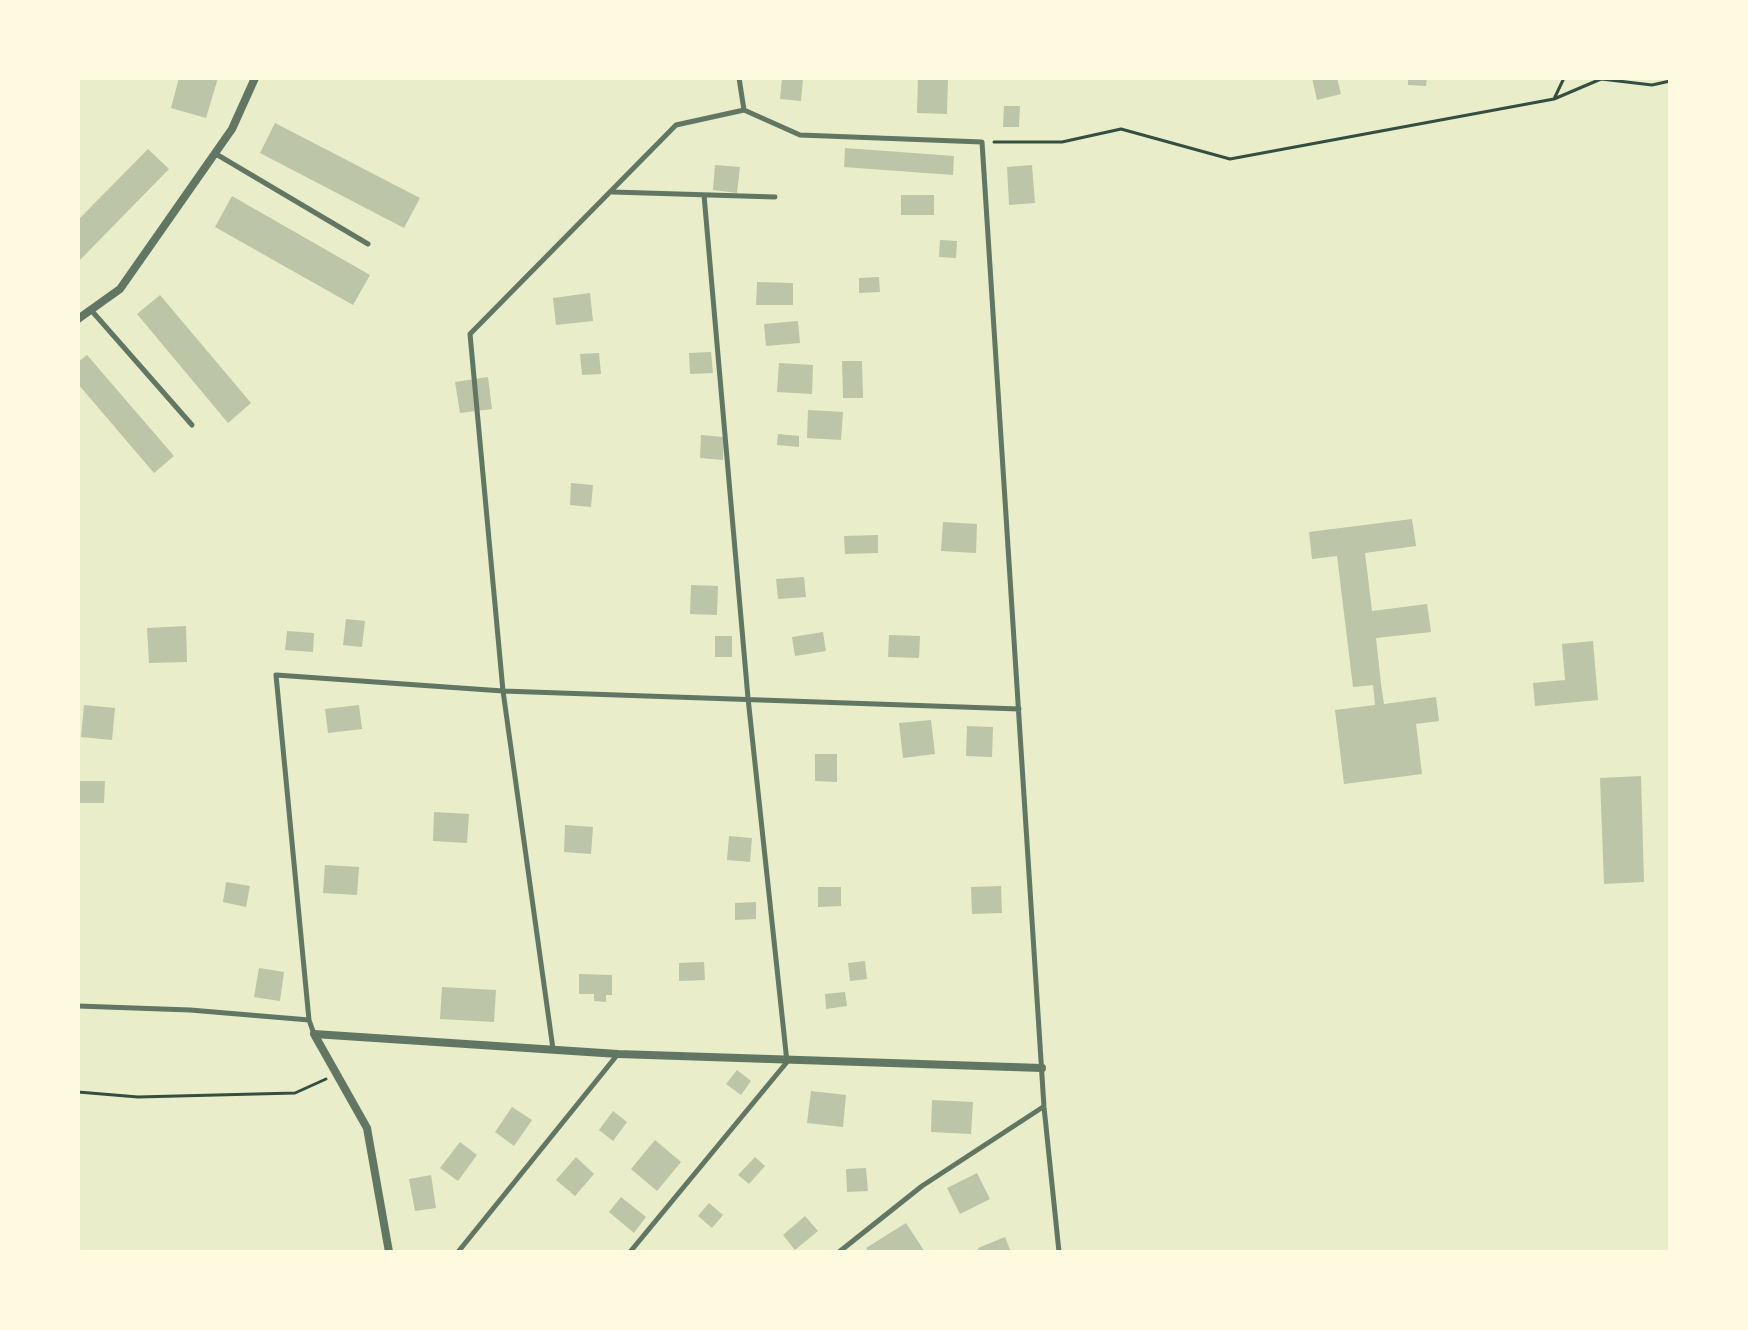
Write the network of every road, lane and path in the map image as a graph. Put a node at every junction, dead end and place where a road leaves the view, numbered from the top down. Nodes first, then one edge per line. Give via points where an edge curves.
1 (255, 78) edge
2 (739, 78) edge
3 (1564, 78) edge
4 (1670, 81) edge
5 (1554, 99) junction
6 (744, 110) junction
7 (982, 142) junction
8 (215, 153) junction
9 (611, 192) junction
10 (704, 195) junction
11 (775, 197) dead end
12 (368, 244) dead end
13 (91, 310) junction
14 (78, 319) edge
15 (192, 425) dead end
16 (503, 691) junction
17 (748, 698) junction
18 (1019, 709) junction
19 (78, 1006) edge
20 (309, 1020) junction
21 (314, 1034) junction
22 (553, 1049) junction
23 (618, 1054) junction
24 (787, 1062) junction
25 (1042, 1068) junction
26 (337, 1075) junction
27 (78, 1092) edge
28 (1044, 1107) junction
29 (389, 1252) edge
30 (458, 1252) edge
31 (630, 1252) edge
32 (839, 1252) edge
33 (1059, 1252) edge

1 - 8 street
2 - 6 lane
3 - 5 path
4 - 5 path via 1652,85 1601,79
5 - 7 path via 1230,159 1121,129 1062,142
6 - 7 lane via 800,135
6 - 9 lane via 676,125
7 - 18 lane
8 - 12 lane
8 - 13 street via 120,289
9 - 10 lane
9 - 16 lane via 470,334
10 - 11 lane
10 - 17 lane
13 - 14 street
13 - 15 lane
16 - 17 lane
16 - 20 lane via 276,675
16 - 22 lane
17 - 18 lane
17 - 24 lane
18 - 25 lane
19 - 20 lane
20 - 21 lane
21 - 22 street
21 - 26 street
22 - 23 street
23 - 24 street
23 - 30 lane
24 - 25 street
24 - 31 lane
25 - 28 lane
26 - 27 path via 295,1093 138,1097
26 - 29 street via 367,1128
28 - 32 lane via 922,1186
28 - 33 lane

